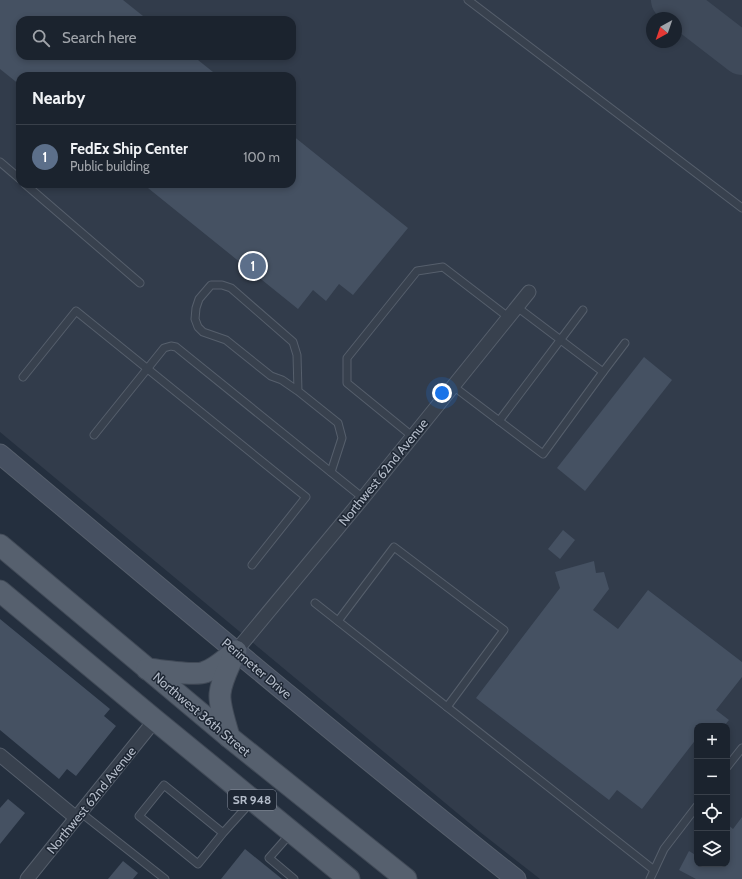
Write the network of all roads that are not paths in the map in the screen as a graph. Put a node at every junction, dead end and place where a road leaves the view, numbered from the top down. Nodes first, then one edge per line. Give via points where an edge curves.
1 (468, 0) edge
2 (0, 162) edge
3 (16, 176) edge
4 (31, 188) edge
5 (742, 208) edge
6 (140, 283) dead end
7 (529, 292) dead end
8 (517, 307) junction
9 (583, 310) dead end
10 (508, 317) junction
11 (560, 340) junction
12 (625, 343) dead end
13 (147, 369) junction
14 (603, 372) junction
15 (23, 377) dead end
16 (453, 386) junction
17 (298, 391) junction
18 (499, 421) junction
19 (94, 435) dead end
20 (412, 436) junction
21 (0, 454) edge
22 (331, 472) junction
23 (363, 498) junction
24 (0, 545) edge
25 (252, 565) dead end
26 (0, 591) edge
27 (315, 603) dead end
28 (338, 622) junction
29 (236, 651) junction
30 (147, 669) junction
31 (447, 707) junction
32 (155, 720) junction
33 (229, 737) junction
34 (742, 748) edge
35 (0, 755) edge
36 (730, 763) edge
37 (253, 800) junction
38 (694, 810) edge
39 (78, 814) junction
40 (223, 833) junction
41 (291, 833) junction
42 (654, 870) junction
43 (27, 879) edge
44 (165, 879) edge
45 (294, 879) edge
46 (349, 879) edge
47 (406, 879) edge
48 (516, 879) edge
49 (650, 879) edge

1 - 5 lane
2 - 3 lane
4 - 6 lane
7 - 8 street, Northwest 62nd Avenue
8 - 10 street, Northwest 62nd Avenue
8 - 11 lane
9 - 11 lane
10 - 16 street, Northwest 62nd Avenue
10 - 20 lane via 443,267 417,272 347,358 347,383
11 - 14 lane
11 - 18 lane
12 - 14 lane
13 - 15 lane via 76,311
13 - 19 lane
13 - 22 lane via 164,348 176,347
13 - 25 lane via 306,498
14 - 18 lane via 542,454
16 - 18 lane
16 - 20 street, Northwest 62nd Avenue
17 - 17 lane via 297,355 293,342 231,288 211,285 199,299 196,308 195,319 198,327 203,332 226,340 271,376
17 - 22 lane via 338,423 342,438
20 - 23 street, Northwest 62nd Avenue
21 - 29 street, Perimeter Drive
22 - 23 lane
23 - 29 street, Northwest 62nd Avenue
24 - 30 main road, Northwest 36th Street / SR 948
26 - 32 main road, SR 948
27 - 28 lane
28 - 31 lane
28 - 31 lane via 394,547 504,630
29 - 30 main road via 204,673
29 - 33 main road via 220,693
29 - 48 street, Perimeter Drive
30 - 33 main road, Northwest 36th Street / SR 948
31 - 42 lane
32 - 37 main road, SR 948
32 - 39 street, Northwest 62nd Avenue
33 - 47 main road, Northwest 36th Street / SR 948
34 - 36 lane
35 - 39 street
37 - 40 lane
37 - 41 main road, SR 948
38 - 42 lane via 664,849
39 - 43 street, Northwest 62nd Avenue
39 - 44 lane
40 - 40 lane via 164,785 139,816 198,864
41 - 45 lane via 269,858
41 - 46 main road, SR 948
42 - 49 lane

